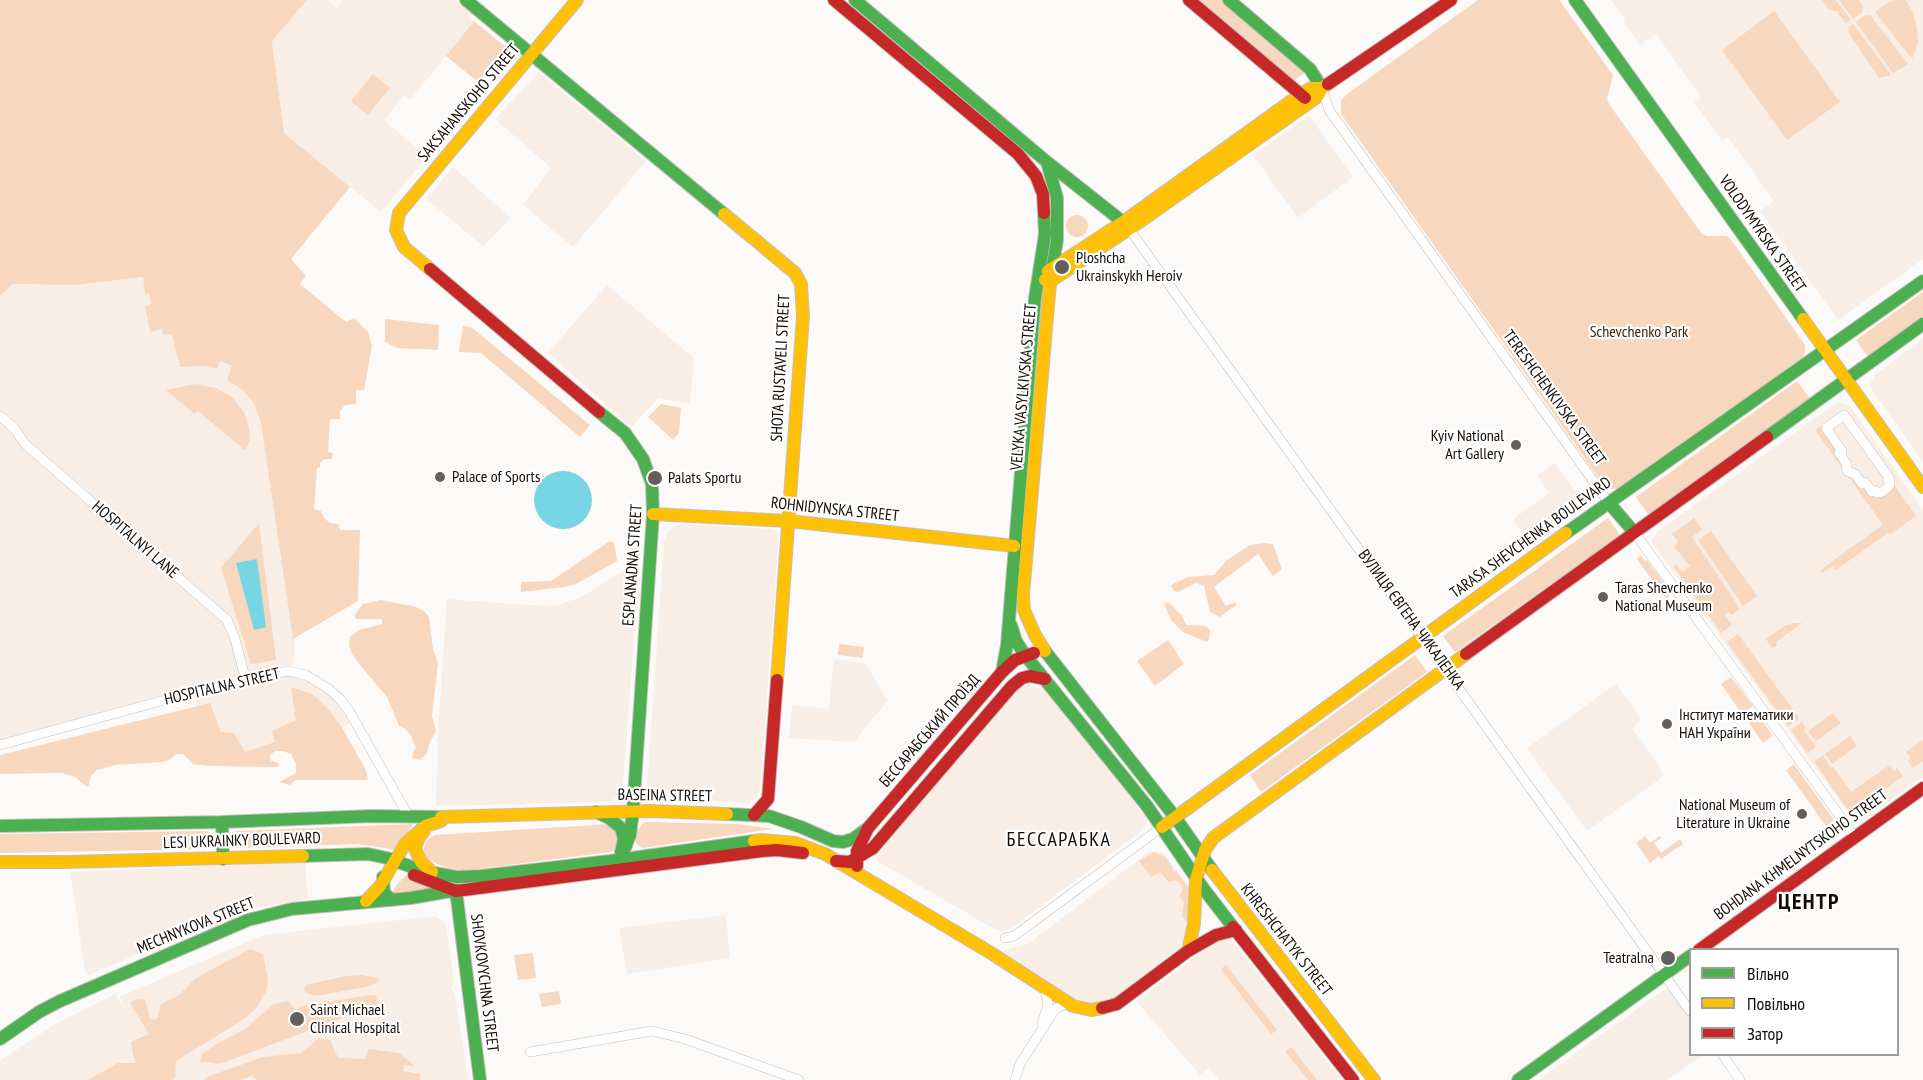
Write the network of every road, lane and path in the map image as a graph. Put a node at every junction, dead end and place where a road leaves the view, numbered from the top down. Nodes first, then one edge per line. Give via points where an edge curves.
1 (466, 0) edge
2 (577, 0) edge
3 (834, 0) edge
4 (855, 0) edge
5 (1190, 0) edge
6 (1228, 0) edge
7 (1451, 0) edge
8 (1575, 0) edge
9 (531, 54) junction
10 (1322, 88) junction
11 (1305, 98) junction
12 (1047, 162) junction
13 (1127, 225) junction
14 (396, 230) joint
15 (1054, 266) junction
16 (1045, 280) junction
17 (1923, 281) edge
18 (1923, 324) edge
19 (1825, 351) junction
20 (1846, 380) junction
21 (0, 416) edge
22 (1890, 479) joint
23 (1923, 487) edge
24 (1609, 503) junction
25 (653, 514) junction
26 (789, 521) junction
27 (1634, 532) junction
28 (1014, 546) junction
29 (1008, 615) junction
30 (1423, 637) junction
31 (1025, 655) junction
32 (1051, 660) junction
33 (1446, 669) junction
34 (1002, 672) junction
35 (245, 678) junction
36 (1045, 679) junction
37 (0, 745) edge
38 (1923, 788) edge
39 (633, 811) junction
40 (595, 812) junction
41 (754, 815) junction
42 (409, 817) junction
43 (452, 817) junction
44 (1175, 818) junction
45 (222, 822) junction
46 (435, 823) junction
47 (0, 826) edge
48 (1162, 827) junction
49 (868, 828) junction
50 (1855, 837) junction
51 (621, 852) junction
52 (372, 855) junction
53 (223, 858) junction
54 (1202, 859) junction
55 (856, 860) junction
56 (0, 861) edge
57 (395, 861) junction
58 (610, 861) junction
59 (839, 862) junction
60 (436, 874) junction
61 (481, 876) junction
62 (865, 877) junction
63 (1196, 879) junction
64 (383, 881) junction
65 (456, 891) junction
66 (392, 900) junction
67 (366, 901) junction
68 (1236, 930) junction
69 (1005, 938) dead end
70 (1702, 948) edge
71 (1188, 951) junction
72 (1689, 957) edge
73 (1664, 975) junction
74 (1045, 987) junction
75 (1067, 1002) junction
76 (1689, 1010) edge
77 (0, 1039) edge
78 (1034, 1041) junction
79 (530, 1052) dead end
80 (1723, 1056) edge
81 (480, 1080) edge
82 (799, 1080) edge
83 (1015, 1080) edge
84 (1353, 1080) edge
85 (1374, 1080) edge
86 (1518, 1080) edge
87 (1740, 1080) edge

1 - 9 main road, SHOTA RUSTAVELI STREET
2 - 9 main road, SAKSAHANSKOHO STREET
3 - 16 main road, VELYKA VASYLKIVSKA STREET via 1018,154 1036,176 1045,212
4 - 12 main road
5 - 11 main road
6 - 10 main road via 1310,69
7 - 10 main road
8 - 19 main road, VOLODYMYRSKA STREET
9 - 14 main road, SAKSAHANSKOHO STREET via 399,213
9 - 26 main road, SHOTA RUSTAVELI STREET via 795,273 801,284 803,315
10 - 11 main road via 1311,88
10 - 24 street, TERESHCHENKIVSKA STREET via 1329,110
11 - 13 main road
12 - 13 main road
12 - 15 main road via 1056,198
13 - 15 main road
13 - 16 main road
13 - 30 street, ВУЛИЦЯ ЄВГЕНА ЧИКАЛЕНКА
14 - 25 main road, ESPLANADNA STREET via 404,247 625,433 643,459 652,484
15 - 16 main road
16 - 28 main road, VELYKA VASYLKIVSKA STREET via 1034,309
16 - 32 main road, VELYKA VASYLKIVSKA STREET via 1023,595 1028,621
17 - 19 main road, TARASA SHEVCHENKA BOULEVARD
18 - 20 main road
19 - 20 main road, VOLODYMYRSKA STREET
19 - 24 main road, TARASA SHEVCHENKA BOULEVARD
20 - 23 main road, VOLODYMYRSKA STREET
20 - 27 main road
21 - 35 street, HOSPITALNYI LANE via 25,444 227,620
22 - 22 street via 1844,415 1826,428 1842,451 1839,453 1847,471 1862,484 1865,482 1872,492 1887,489
24 - 27 main road, TERESHCHENKIVSKA STREET
24 - 30 main road, TARASA SHEVCHENKA BOULEVARD
25 - 26 main road, ROHNIDYNSKA STREET
25 - 39 main road, ESPLANADNA STREET
26 - 28 main road, ROHNIDYNSKA STREET
26 - 41 main road, SHOTA RUSTAVELI STREET via 768,799
27 - 33 main road
27 - 50 street, TERESHCHENKIVSKA STREET
28 - 29 main road, VELYKA VASYLKIVSKA STREET
29 - 31 main road, VELYKA VASYLKIVSKA STREET
29 - 34 main road, VELYKA VASYLKIVSKA STREET
30 - 33 street, ВУЛИЦЯ ЄВГЕНА ЧИКАЛЕНКА
30 - 44 main road, TARASA SHEVCHENKA BOULEVARD
31 - 32 main road via 1039,654
31 - 34 main road, БЕССАРАБСЬКИЙ ПРОЇЗД
31 - 36 main road, VELYKA VASYLKIVSKA STREET
32 - 44 main road, VELYKA VASYLKIVSKA STREET
33 - 54 main road via 1212,838
33 - 73 street, ВУЛИЦЯ ЄВГЕНА ЧИКАЛЕНКА
34 - 49 main road, БЕССАРАБСЬКИЙ ПРОЇЗД
35 - 37 street, HOSPITALNA STREET
35 - 42 street, HOSPITALNA STREET via 289,671 306,675 329,689 349,711
36 - 48 main road, VELYKA VASYLKIVSKA STREET
36 - 55 main road, БЕССАРАБСЬКИЙ ПРОЇЗД via 1022,678 1009,689 873,848
38 - 50 main road, BOHDANA KHMELNYTSKOHO STREET
39 - 40 main road, BASEINA STREET
39 - 41 main road, BASEINA STREET
39 - 51 main road, ESPLANADNA STREET via 629,840
40 - 43 main road, BASEINA STREET
40 - 51 main road via 621,828
41 - 49 main road, BASEINA STREET via 801,826 833,841 853,839
42 - 43 main road, LESI UKRAINKY BOULEVARD
42 - 45 main road, LESI UKRAINKY BOULEVARD
43 - 46 main road
44 - 48 main road, TARASA SHEVCHENKA BOULEVARD
44 - 54 main road, KHRESHCHATYK STREET
45 - 47 main road, LESI UKRAINKY BOULEVARD
45 - 53 main road
46 - 57 main road via 418,830
46 - 60 main road via 418,839 415,849 421,862
48 - 63 main road, KHRESHCHATYK STREET
48 - 69 street via 1014,936
49 - 55 main road, БЕССАРАБСЬКИЙ ПРОЇЗД
50 - 70 main road, BOHDANA KHMELNYTSKOHO STREET
51 - 58 main road
52 - 53 main road, LESI UKRAINKY BOULEVARD
52 - 57 main road, LESI UKRAINKY BOULEVARD
52 - 64 main road via 380,863
53 - 56 main road, LESI UKRAINKY BOULEVARD
54 - 63 main road
54 - 85 main road, KHRESHCHATYK STREET
55 - 59 main road
55 - 62 main road
57 - 60 main road, LESI UKRAINKY BOULEVARD
57 - 64 main road
57 - 65 main road via 424,880
58 - 59 main road via 762,840 796,843
58 - 61 main road
59 - 62 main road
59 - 65 main road via 794,852 762,851
60 - 61 main road, LESI UKRAINKY BOULEVARD
61 - 65 main road, MECHNYKOVA STREET
62 - 74 main road
63 - 68 main road, KHRESHCHATYK STREET
63 - 71 main road
64 - 66 main road via 384,893
64 - 67 main road
65 - 66 main road, MECHNYKOVA STREET
65 - 81 main road, SHOVKOVYCHNA STREET
66 - 67 main road, MECHNYKOVA STREET
67 - 77 main road, MECHNYKOVA STREET via 291,909 248,920 60,1001
68 - 71 main road via 1216,935
68 - 84 main road, KHRESHCHATYK STREET
71 - 75 main road via 1117,1004 1091,1010
72 - 73 main road
73 - 76 street, ВУЛИЦЯ ЄВГЕНА ЧИКАЛЕНКА
73 - 86 main road
74 - 75 main road
74 - 78 street via 1048,1005
75 - 78 street via 1055,1009
78 - 83 street
79 - 82 street via 652,1031
80 - 87 street

